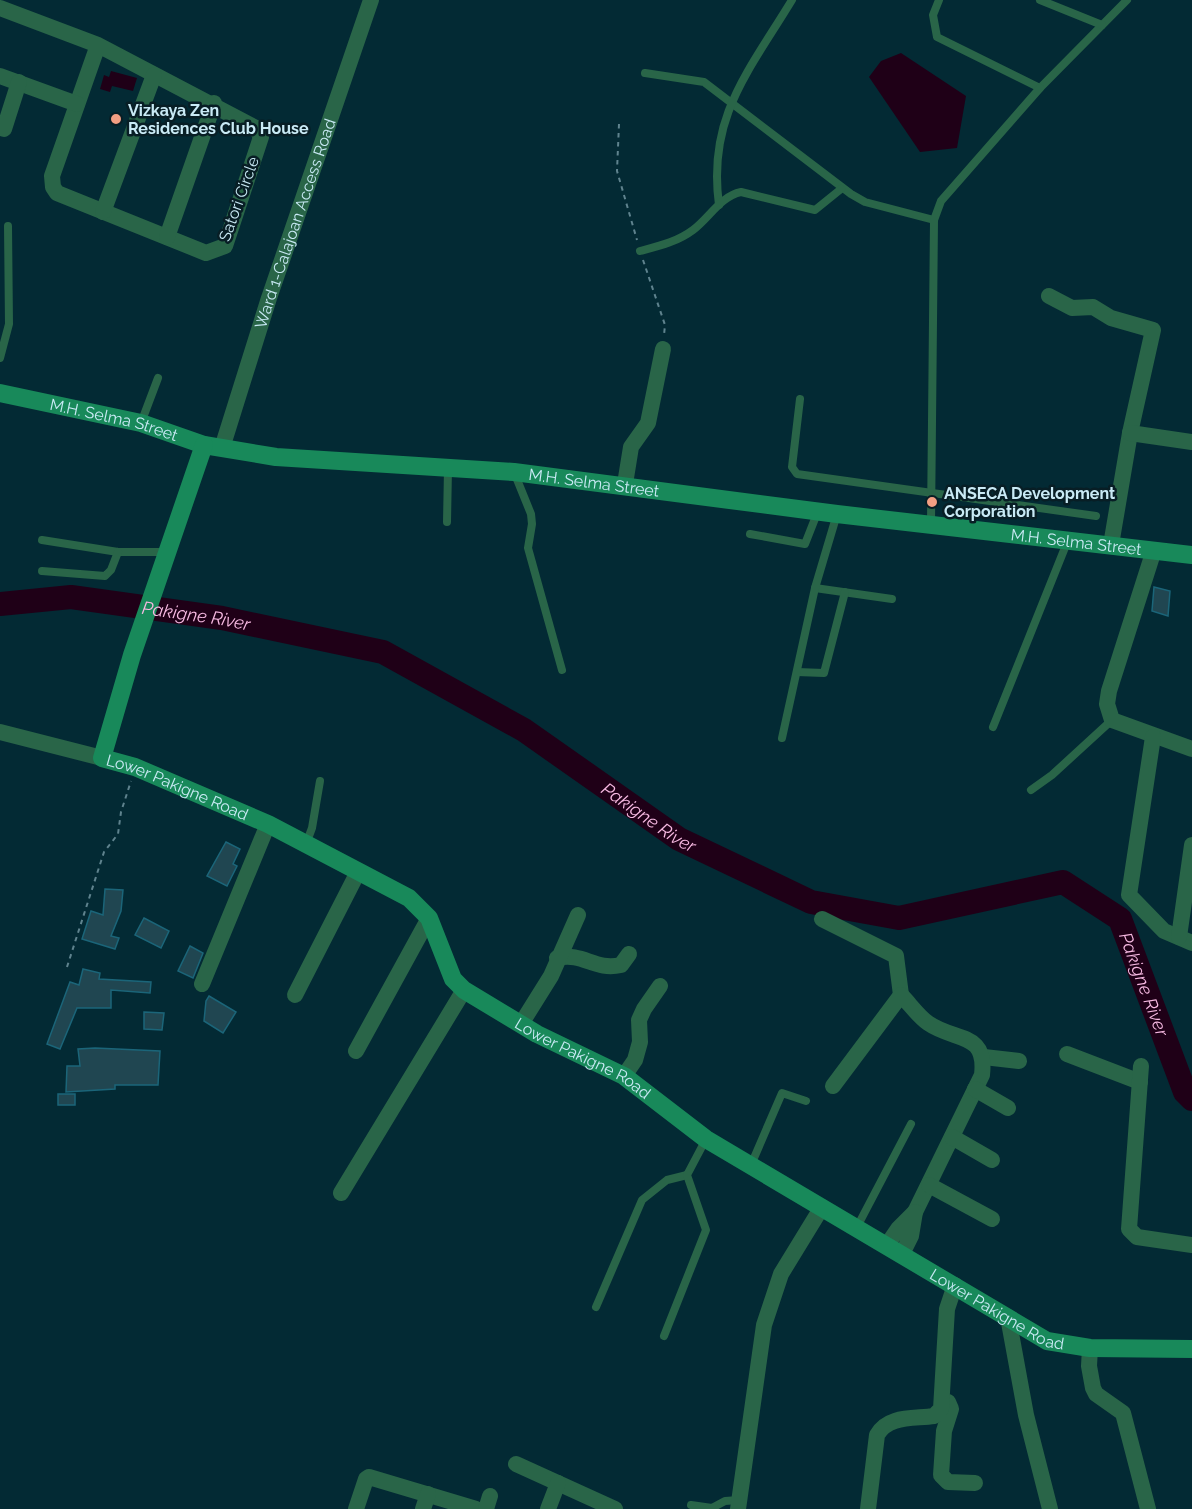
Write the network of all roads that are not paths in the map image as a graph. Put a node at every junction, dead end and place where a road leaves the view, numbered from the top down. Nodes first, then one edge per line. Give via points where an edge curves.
1 (371, 0) edge
2 (792, 0) edge
3 (939, 0) edge
4 (1040, 0) edge
5 (1127, 0) edge
6 (0, 8) edge
7 (1102, 25) junction
8 (98, 45) junction
9 (645, 73) dead end
10 (154, 75) junction
11 (0, 76) edge
12 (19, 82) junction
13 (1040, 88) junction
14 (729, 103) junction
15 (76, 104) junction
16 (214, 104) junction
17 (4, 129) dead end
18 (841, 189) junction
19 (719, 205) junction
20 (103, 212) junction
21 (934, 220) junction
22 (8, 226) dead end
23 (167, 237) junction
24 (640, 251) road end
25 (1049, 296) dead end
26 (663, 349) road end
27 (0, 358) edge
28 (158, 378) dead end
29 (0, 393) edge
30 (800, 399) dead end
31 (141, 423) junction
32 (1130, 433) junction
33 (1192, 442) edge
34 (213, 447) junction
35 (448, 469) junction
36 (514, 472) junction
37 (625, 484) junction
38 (931, 495) junction
39 (818, 511) junction
40 (837, 514) junction
41 (1096, 516) dead end
42 (447, 522) dead end
43 (931, 523) junction
44 (750, 534) dead end
45 (42, 540) dead end
46 (1068, 540) junction
47 (1112, 545) junction
48 (1154, 550) junction
49 (118, 552) junction
50 (168, 552) junction
51 (1192, 555) edge
52 (42, 572) dead end
53 (815, 588) junction
54 (845, 592) junction
55 (892, 600) dead end
56 (562, 670) dead end
57 (797, 672) junction
58 (1112, 720) junction
59 (993, 727) dead end
60 (0, 732) edge
61 (1153, 736) junction
62 (782, 738) dead end
63 (1192, 749) edge
64 (102, 758) junction
65 (320, 781) dead end
66 (1031, 790) dead end
67 (268, 824) junction
68 (306, 844) junction
69 (1192, 844) edge
70 (358, 872) junction
71 (578, 915) dead end
72 (429, 918) junction
73 (822, 919) dead end
74 (1186, 940) edge
75 (629, 954) dead end
76 (557, 958) junction
77 (202, 984) dead end
78 (660, 986) dead end
79 (464, 990) junction
80 (295, 995) dead end
81 (901, 995) junction
82 (521, 1024) junction
83 (356, 1051) dead end
84 (1067, 1054) dead end
85 (984, 1058) junction
86 (1019, 1061) dead end
87 (624, 1076) junction
88 (833, 1086) dead end
89 (975, 1089) junction
90 (806, 1101) dead end
91 (1008, 1108) dead end
92 (911, 1124) dead end
93 (952, 1137) junction
94 (706, 1139) junction
95 (992, 1160) dead end
96 (751, 1165) junction
97 (687, 1175) junction
98 (929, 1185) junction
99 (341, 1193) dead end
100 (822, 1207) junction
101 (993, 1220) dead end
102 (857, 1227) junction
103 (1192, 1245) edge
104 (895, 1250) junction
105 (955, 1285) junction
106 (596, 1307) dead end
107 (1008, 1317) junction
108 (664, 1336) dead end
109 (1090, 1348) junction
110 (1192, 1350) edge
111 (942, 1398) junction
112 (516, 1464) dead end
113 (558, 1483) junction
114 (975, 1483) dead end
115 (425, 1502) edge
116 (738, 1504) edge
117 (691, 1505) dead end
118 (607, 1508) edge
119 (356, 1509) edge
120 (476, 1509) edge
121 (548, 1509) edge
122 (868, 1509) edge
123 (1050, 1509) edge
124 (1148, 1509) edge

1 - 34 street, Ward 1-Calajoan Access Road
2 - 14 lane
3 - 13 lane via 933,15 937,37
4 - 7 lane
5 - 7 lane
6 - 8 street
7 - 13 lane
8 - 10 street, Satori Circle
8 - 15 street, Satori Circle
9 - 14 lane via 704,82
10 - 16 street, Satori Circle
10 - 20 street
11 - 12 street
12 - 15 street
12 - 17 street
13 - 21 lane via 941,201
14 - 18 lane
14 - 19 lane via 715,168
15 - 20 street, Satori Circle via 52,176 53,188
16 - 23 street
16 - 23 street, Satori Circle via 256,128 261,137 225,246 206,253
18 - 19 lane via 815,210 741,192 731,194
18 - 21 lane via 865,202
19 - 24 lane via 683,237
20 - 23 street, Satori Circle
21 - 38 lane
22 - 27 lane via 9,324
25 - 32 street via 1072,308 1093,307 1112,318 1153,330
26 - 37 street via 648,423 632,445
28 - 31 lane
29 - 31 street, M.H. Selma Street
30 - 38 lane via 794,472
31 - 34 street, M.H. Selma Street
32 - 33 street
32 - 47 street
34 - 35 street, M.H. Selma Street via 276,457
34 - 50 street
35 - 36 street, M.H. Selma Street
35 - 42 lane
36 - 37 street, M.H. Selma Street
36 - 56 lane via 531,514 528,548
37 - 39 street, M.H. Selma Street
38 - 41 lane
38 - 43 lane
39 - 40 street, M.H. Selma Street
39 - 44 lane via 805,544
40 - 43 street, M.H. Selma Street
40 - 53 lane
43 - 46 street, M.H. Selma Street
45 - 49 lane
46 - 47 street, M.H. Selma Street
46 - 59 lane
47 - 48 street, M.H. Selma Street
48 - 51 street, M.H. Selma Street
48 - 58 street via 1109,691 1107,704
49 - 50 lane
49 - 52 lane via 105,576
50 - 64 street via 132,654
53 - 54 lane
53 - 57 lane
54 - 55 lane
54 - 57 lane via 824,673
57 - 62 lane
58 - 61 street
58 - 66 lane
60 - 64 street, Lower Pakigne Road
61 - 63 street
61 - 74 street via 1130,894 1164,931
64 - 67 street, Lower Pakigne Road via 135,767
65 - 68 lane
67 - 68 street, Lower Pakigne Road
67 - 77 street
68 - 70 street, Lower Pakigne Road
69 - 74 street
70 - 72 street, Lower Pakigne Road via 412,900
70 - 80 street
71 - 76 street
72 - 79 street, Lower Pakigne Road via 453,979
72 - 83 street
73 - 81 street via 896,956
75 - 76 street via 621,965 606,969 572,955
76 - 82 street via 551,976
78 - 87 street via 639,1020 640,1042 635,1060
79 - 82 street, Lower Pakigne Road
79 - 99 street
81 - 85 street via 927,1022 976,1043
81 - 88 street
82 - 87 street, Lower Pakigne Road
84 - 103 street via 1140,1074 1130,1232 1137,1237
85 - 86 street
85 - 89 street
87 - 94 street, Lower Pakigne Road
89 - 91 street
89 - 93 street
90 - 96 lane via 782,1094
92 - 102 lane
93 - 95 street
93 - 98 street
94 - 96 street, Lower Pakigne Road
94 - 97 lane
96 - 100 street, Lower Pakigne Road
97 - 106 lane via 667,1180 642,1200
97 - 108 lane via 706,1230
98 - 101 street
98 - 104 street via 915,1212 911,1236
100 - 102 street, Lower Pakigne Road
100 - 116 street via 781,1274 764,1325
102 - 104 street, Lower Pakigne Road
104 - 105 street, Lower Pakigne Road
105 - 107 street, Lower Pakigne Road
105 - 111 street via 947,1309
107 - 109 street, Lower Pakigne Road via 1047,1341
107 - 123 street via 1026,1415
109 - 110 street, Lower Pakigne Road
109 - 124 street via 1093,1388 1123,1413
111 - 114 street via 951,1409 944,1431 941,1475 948,1482
111 - 122 street via 940,1412 934,1416 888,1421 882,1426 877,1434
112 - 113 street
113 - 118 street
113 - 121 street
115 - 119 street via 369,1477
115 - 120 street
116 - 117 lane via 725,1501 712,1508

